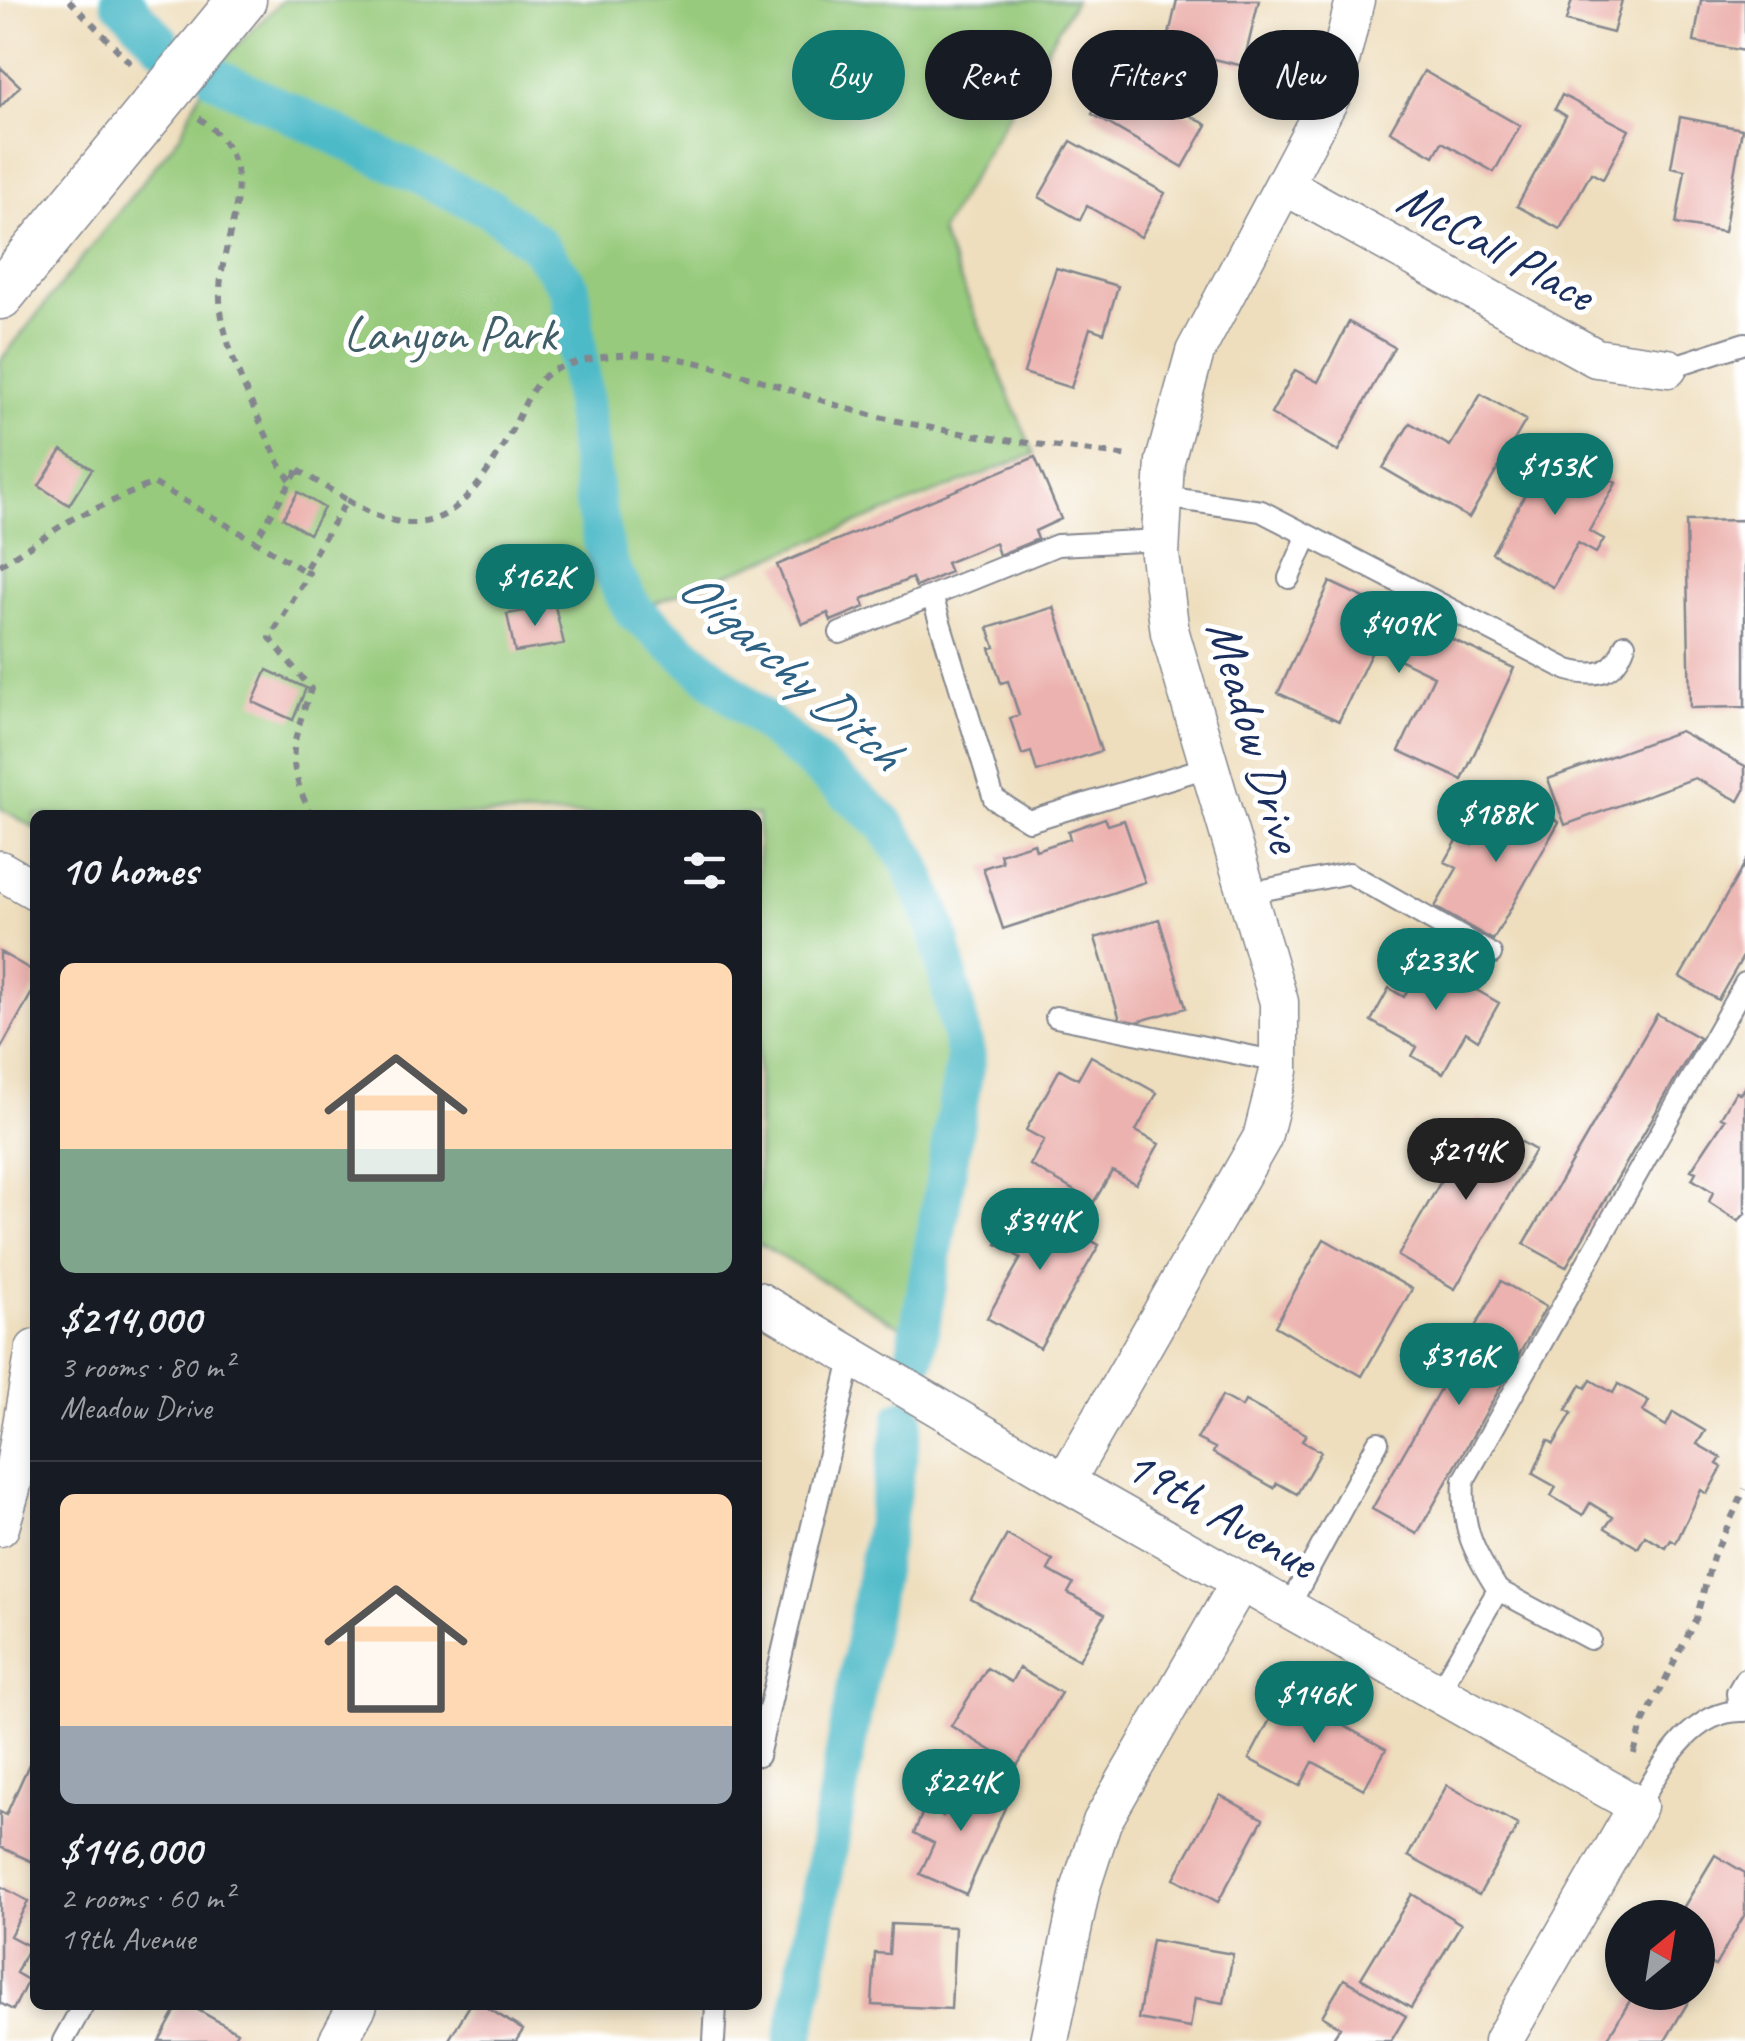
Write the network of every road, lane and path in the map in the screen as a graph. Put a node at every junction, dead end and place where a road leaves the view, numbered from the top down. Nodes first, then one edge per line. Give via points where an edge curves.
1 (69, 0) edge
2 (242, 0) edge
3 (1355, 0) edge
4 (166, 94) junction
5 (1284, 185) junction
6 (0, 294) edge
7 (1745, 343) edge
8 (1668, 368) joint
9 (1165, 479) junction
10 (291, 481) junction
11 (348, 500) junction
12 (1307, 537) junction
13 (1161, 540) junction
14 (255, 542) junction
15 (0, 565) edge
16 (304, 571) junction
17 (1289, 578) dead end
18 (932, 596) junction
19 (840, 633) dead end
20 (1625, 644) dead end
21 (1211, 766) junction
22 (309, 810) edge
23 (0, 870) edge
24 (30, 887) edge
25 (1249, 893) junction
26 (1491, 954) dead end
27 (1745, 983) edge
28 (1056, 1017) dead end
29 (1279, 1062) junction
30 (762, 1303) edge
31 (852, 1355) junction
32 (30, 1374) edge
33 (1378, 1442) dead end
34 (1065, 1482) junction
35 (1745, 1489) edge
36 (0, 1527) edge
37 (1240, 1582) junction
38 (1498, 1590) junction
39 (1288, 1608) junction
40 (1590, 1639) dead end
41 (1745, 1679) edge
42 (1438, 1693) junction
43 (1742, 1710) edge
44 (762, 1739) edge
45 (1634, 1755) dead end
46 (1638, 1806) junction
47 (80, 2010) edge
48 (355, 2010) edge
49 (716, 2010) edge
50 (62, 2041) edge
51 (338, 2041) edge
52 (714, 2041) edge
53 (1049, 2041) edge
54 (1502, 2041) edge

1 - 4 path
2 - 4 street
3 - 5 street, Meadow Drive via 1332,94
4 - 6 street
4 - 10 path via 210,127 236,158 238,194 221,309 236,363
5 - 8 street, McCall Place via 1596,358
5 - 9 street, Meadow Drive via 1195,352
7 - 8 lane
9 - 11 path via 815,400 684,362 605,356 551,372 532,389 477,483 446,516 430,524 395,524
9 - 12 lane via 1261,511
9 - 13 street, Meadow Drive
10 - 11 path via 298,470
10 - 14 path
11 - 16 path
12 - 17 lane
12 - 20 lane via 1568,670 1589,676 1610,670
13 - 18 lane via 1058,546
13 - 21 street, Meadow Drive via 1170,633
14 - 15 path via 153,482 72,519
14 - 16 path
16 - 22 path via 270,638 311,689 291,742
18 - 19 lane
18 - 21 lane via 994,799 1029,821
21 - 25 street, Meadow Drive
23 - 24 street
25 - 26 lane via 1349,872
25 - 29 street, Meadow Drive via 1279,1002
27 - 38 lane via 1464,1480 1462,1519
28 - 29 lane
29 - 34 street, Meadow Drive via 1262,1138
30 - 31 street, 19th Avenue
31 - 34 street, 19th Avenue
31 - 44 lane
32 - 36 street
33 - 39 lane
34 - 37 street, 19th Avenue
35 - 45 path via 1712,1557 1696,1620 1642,1725
37 - 39 street, 19th Avenue
37 - 53 street via 1102,1822
38 - 40 lane
38 - 42 lane
39 - 42 street, 19th Avenue
41 - 43 lane via 1737,1693
42 - 46 street, 19th Avenue
43 - 46 lane via 1695,1727 1666,1758
46 - 54 street
47 - 50 lane
48 - 51 street
49 - 52 lane

